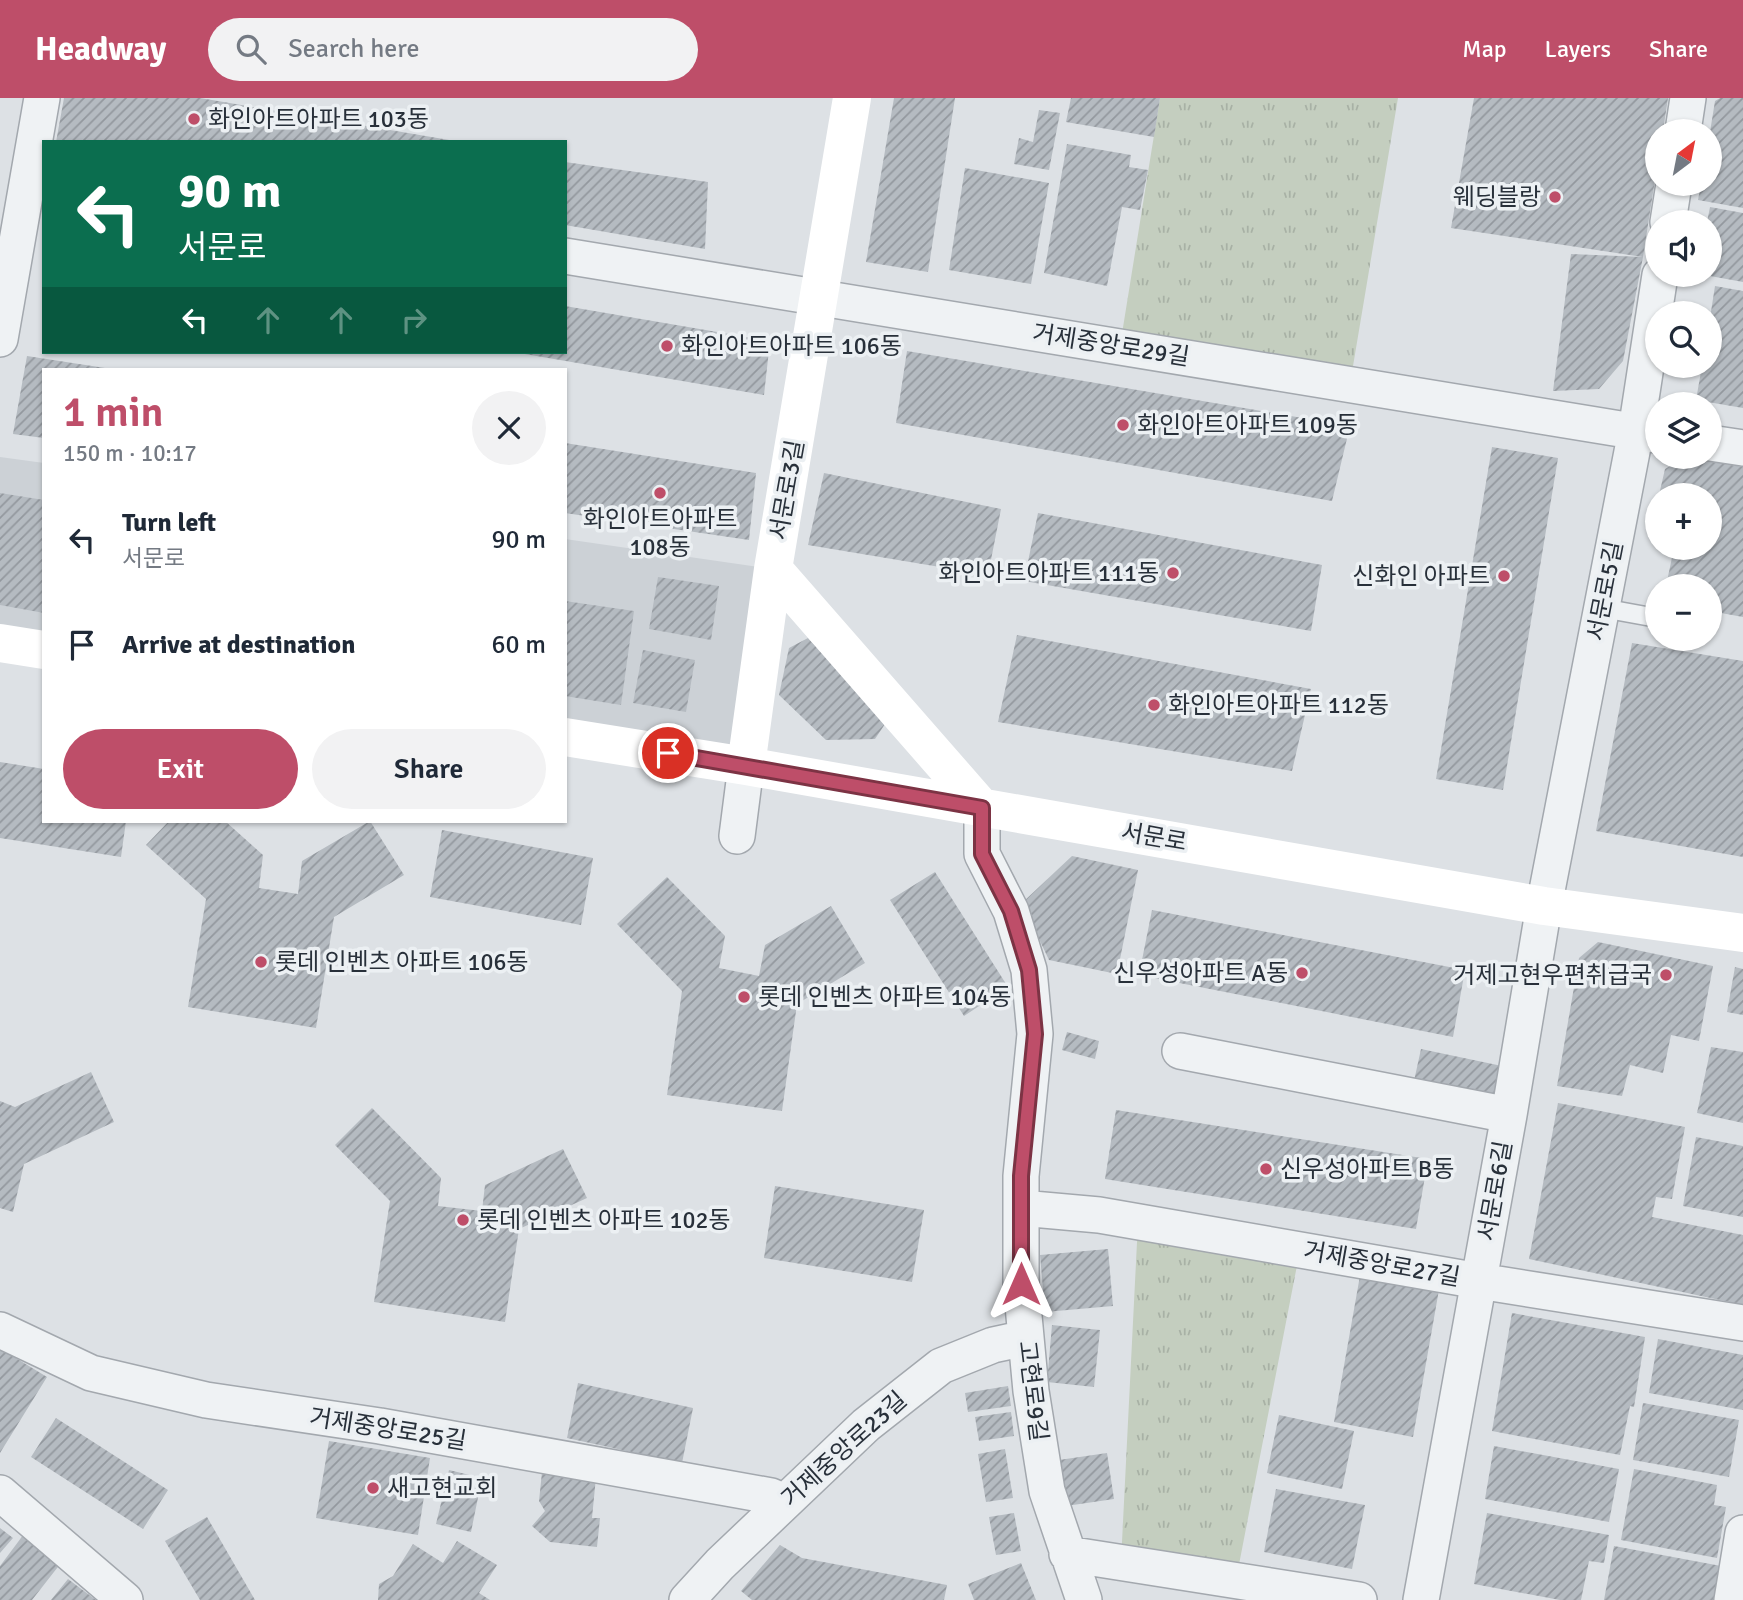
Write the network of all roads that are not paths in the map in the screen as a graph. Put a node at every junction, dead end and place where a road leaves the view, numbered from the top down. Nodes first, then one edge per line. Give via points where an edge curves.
1 (42, 98) edge
2 (852, 98) edge
3 (1688, 98) edge
4 (1685, 119) edge
5 (36, 172) edge
6 (567, 256) edge
7 (1659, 287) edge
8 (819, 296) junction
9 (0, 339) edge
10 (1650, 392) edge
11 (1645, 433) edge
12 (1645, 437) edge
13 (1722, 445) edge
14 (1743, 448) edge
15 (773, 569) junction
16 (1602, 608) junction
17 (1645, 616) edge
18 (0, 643) edge
19 (42, 650) edge
20 (567, 737) edge
21 (746, 766) junction
22 (982, 808) junction
23 (737, 836) dead end
24 (1544, 906) junction
25 (1743, 933) edge
26 (1180, 1051) dead end
27 (1509, 1115) junction
28 (1021, 1208) junction
29 (1479, 1281) junction
30 (1743, 1323) edge
31 (0, 1330) edge
32 (1026, 1338) junction
33 (0, 1493) edge
34 (785, 1502) junction
35 (1743, 1534) edge
36 (1068, 1554) junction
37 (125, 1600) edge
38 (687, 1600) edge
39 (1084, 1600) edge
40 (1359, 1600) edge
41 (1421, 1600) edge
42 (1732, 1600) edge

1 - 5 street
2 - 8 street, 서문로3길
3 - 4 street
5 - 9 street
6 - 8 street, 거제중앙로29길
7 - 10 street, 서문로5길
8 - 11 street, 거제중앙로29길
8 - 15 street, 서문로3길
12 - 16 street, 서문로5길
13 - 14 street
15 - 21 street
15 - 22 street, 서문로3길
16 - 17 lane
16 - 24 street, 서문로5길
18 - 19 street
20 - 21 street, 서문로
21 - 22 street, 서문로
21 - 23 street
22 - 24 street, 서문로
22 - 28 street, 고현로9길 via 982,854 1011,911 1029,970 1034,1021
24 - 25 street, 서문로
24 - 27 street, 서문로6길
26 - 27 street
27 - 29 street, 서문로6길
28 - 29 street, 거제중앙로27길 via 1099,1215
28 - 32 street, 고현로9길
29 - 30 street, 거제중앙로27길
29 - 41 street, 서문로6길
31 - 34 street, 거제중앙로25길 via 91,1373 187,1395 488,1445
32 - 34 street, 거제중앙로23길 via 993,1345 941,1366 866,1425
32 - 36 street, 고현로9길 via 1047,1491
33 - 37 street
34 - 38 street, 거제중앙로23길
35 - 42 street
36 - 39 street, 고현로9길
36 - 40 street

